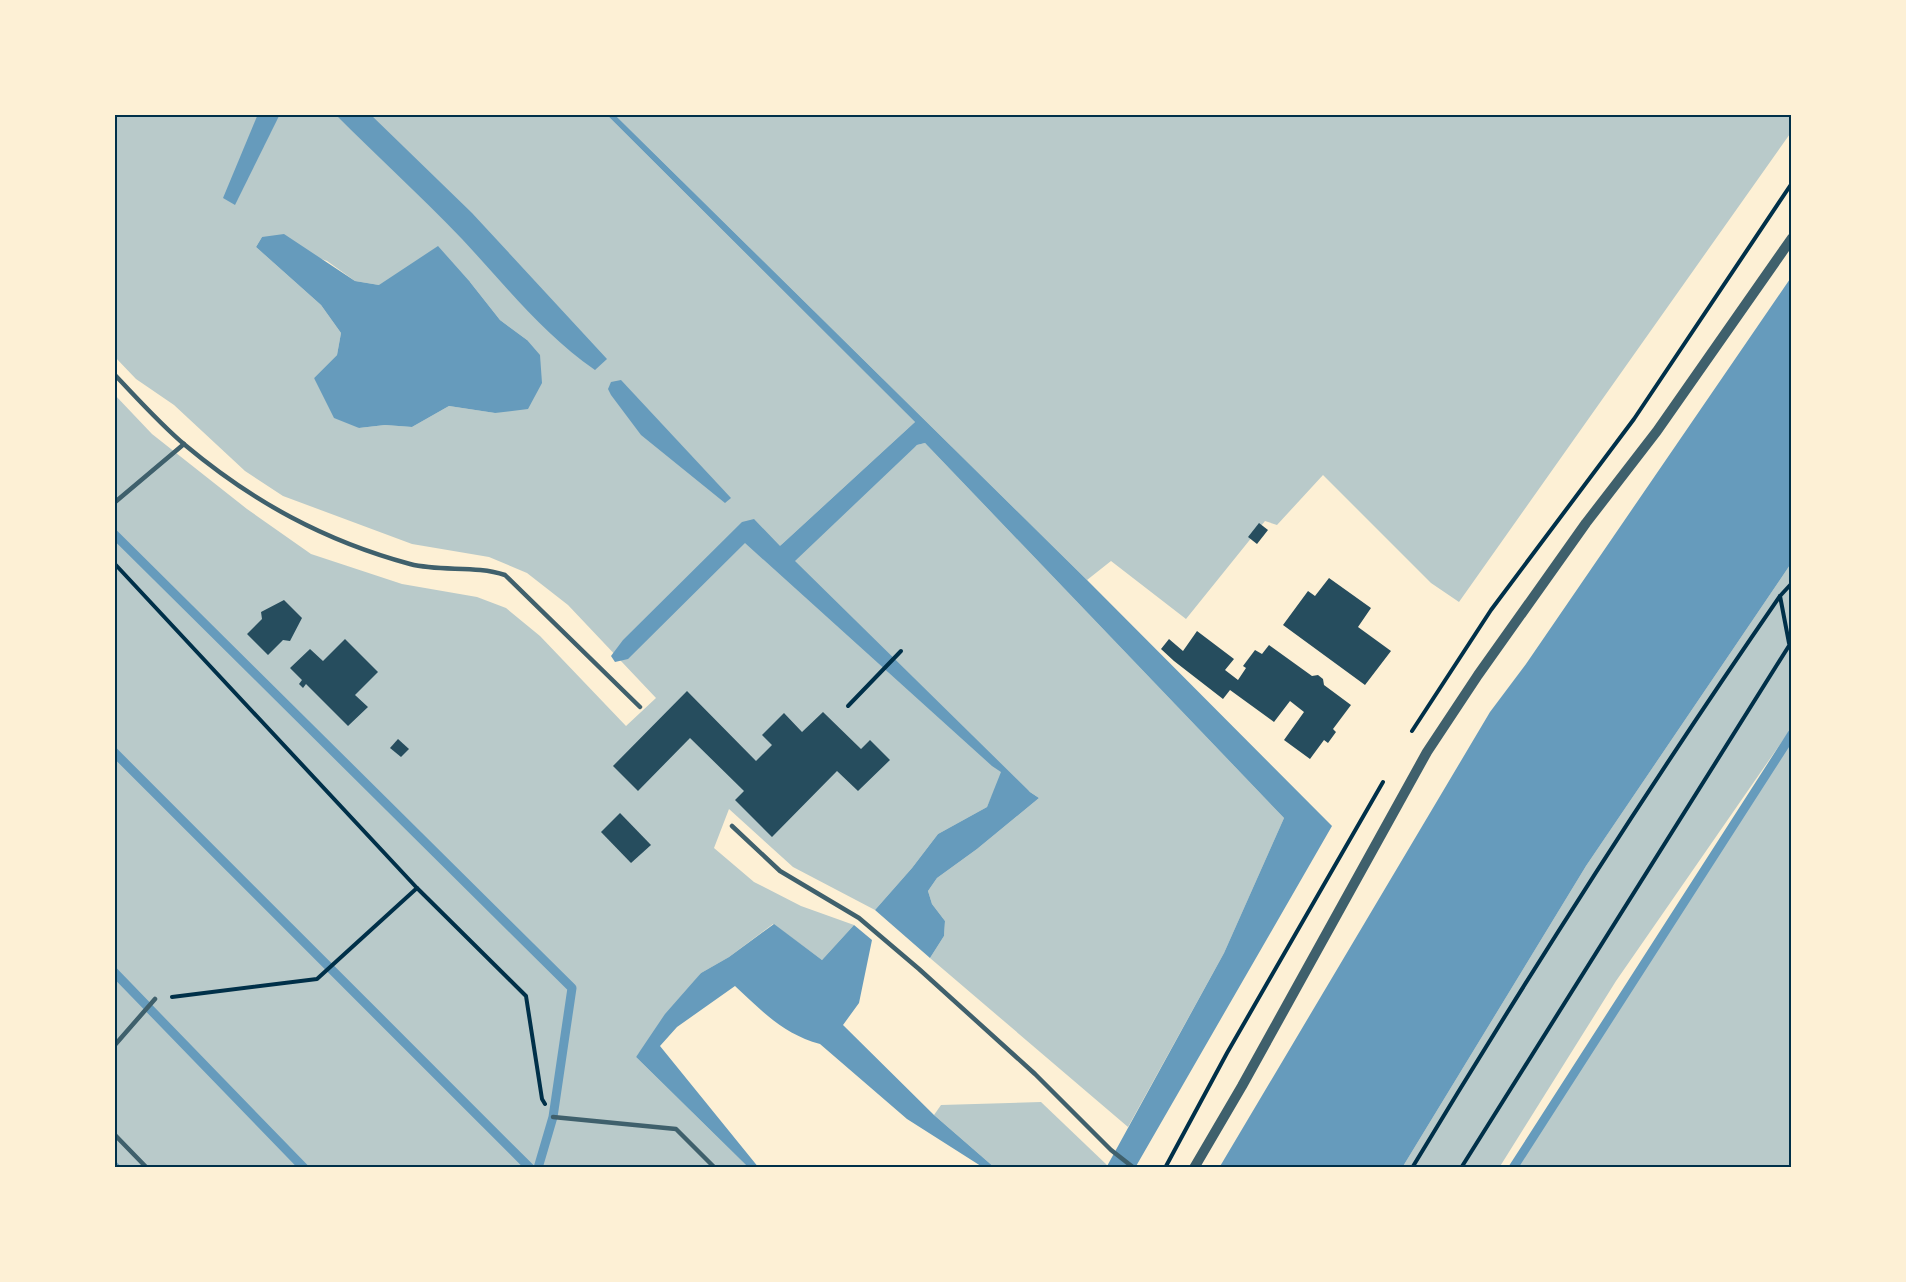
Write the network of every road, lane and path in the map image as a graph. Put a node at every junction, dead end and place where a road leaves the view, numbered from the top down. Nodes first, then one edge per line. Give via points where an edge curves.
1 (1792, 238) edge
2 (114, 374) edge
3 (184, 444) junction
4 (114, 503) edge
5 (114, 563) edge
6 (1792, 583) edge
7 (1780, 596) junction
8 (1791, 643) edge
9 (901, 652) dead end
10 (848, 706) dead end
11 (640, 707) dead end
12 (732, 826) dead end
13 (417, 888) junction
14 (155, 999) joint
15 (114, 1046) edge
16 (553, 1118) joint
17 (114, 1134) edge
18 (147, 1168) edge
19 (715, 1168) edge
20 (1134, 1168) edge
21 (1194, 1168) edge
22 (1412, 1168) edge
23 (1461, 1168) edge

1 - 21 street via 1657,431 1503,639 1427,752
2 - 3 lane
3 - 4 lane
3 - 11 lane via 238,487 277,511 339,540 410,564 491,570 505,575
5 - 13 path
6 - 7 path
7 - 8 path
7 - 22 path via 1690,726
8 - 23 path
9 - 10 path
12 - 20 lane via 780,871 859,918
13 - 14 path via 317,979
13 - 16 path via 526,996 542,1100
14 - 15 lane
16 - 19 lane via 676,1129
17 - 18 lane

